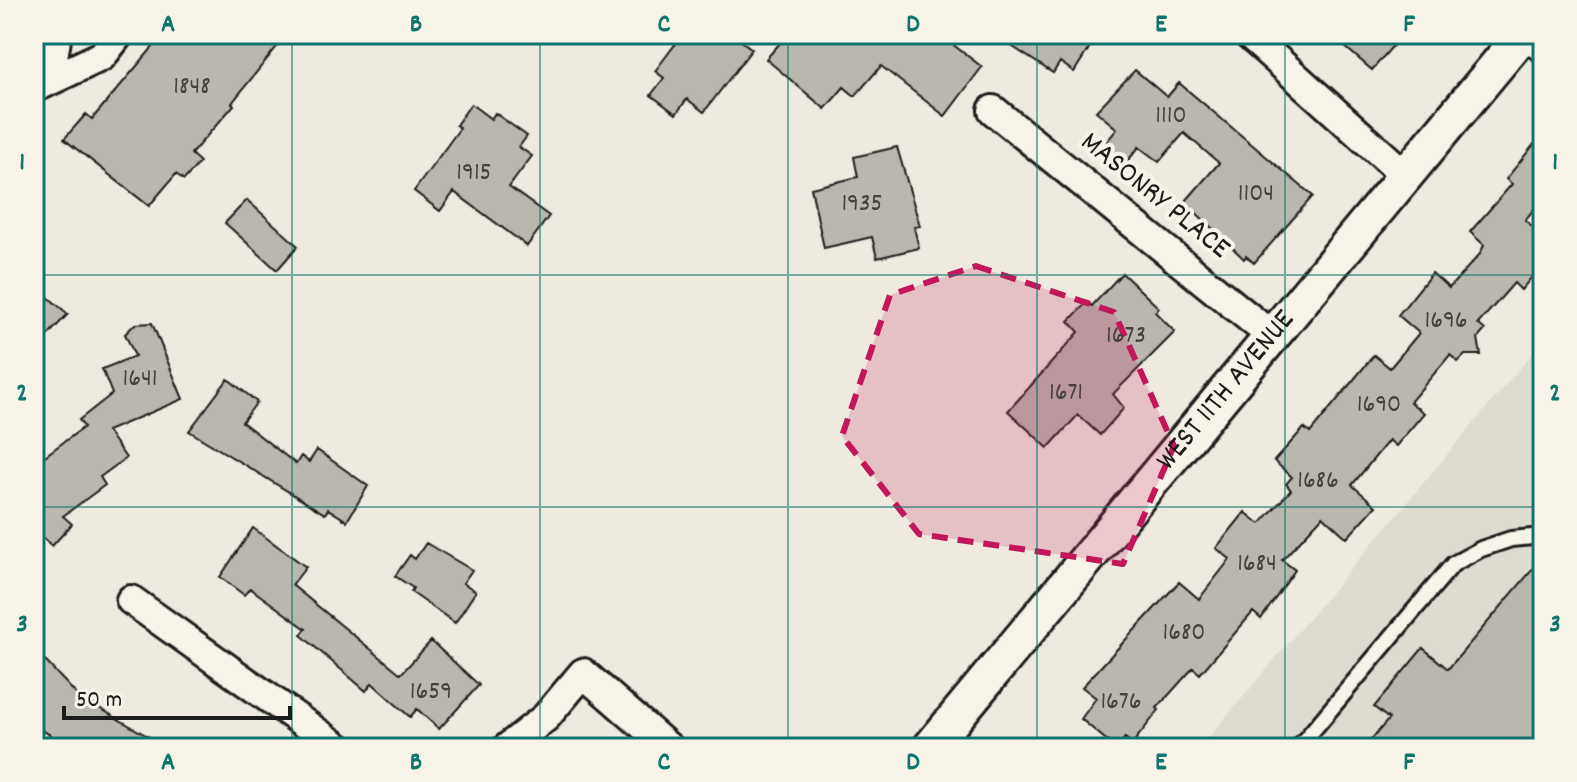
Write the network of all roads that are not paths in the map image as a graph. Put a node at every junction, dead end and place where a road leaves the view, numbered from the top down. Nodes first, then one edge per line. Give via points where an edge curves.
1 (57, 34) edge
2 (119, 34) edge
3 (1248, 34) edge
4 (1524, 34) edge
5 (1543, 48) edge
6 (42, 84) edge
7 (993, 110) dead end
8 (1406, 176) junction
9 (1273, 337) junction
10 (1543, 536) edge
11 (131, 600) dead end
12 (339, 748) edge
13 (507, 748) edge
14 (669, 748) edge
15 (930, 748) edge
16 (1298, 748) edge

1 - 6 street
2 - 6 street via 102,56
3 - 8 street
4 - 5 street
4 - 8 street, WEST 11TH AVENUE
7 - 9 street, MASONRY PLACE
8 - 9 street, WEST 11TH AVENUE
9 - 15 street, WEST 11TH AVENUE
10 - 16 lane via 1511,539 1453,564
11 - 12 street
13 - 14 street via 546,717 583,673

